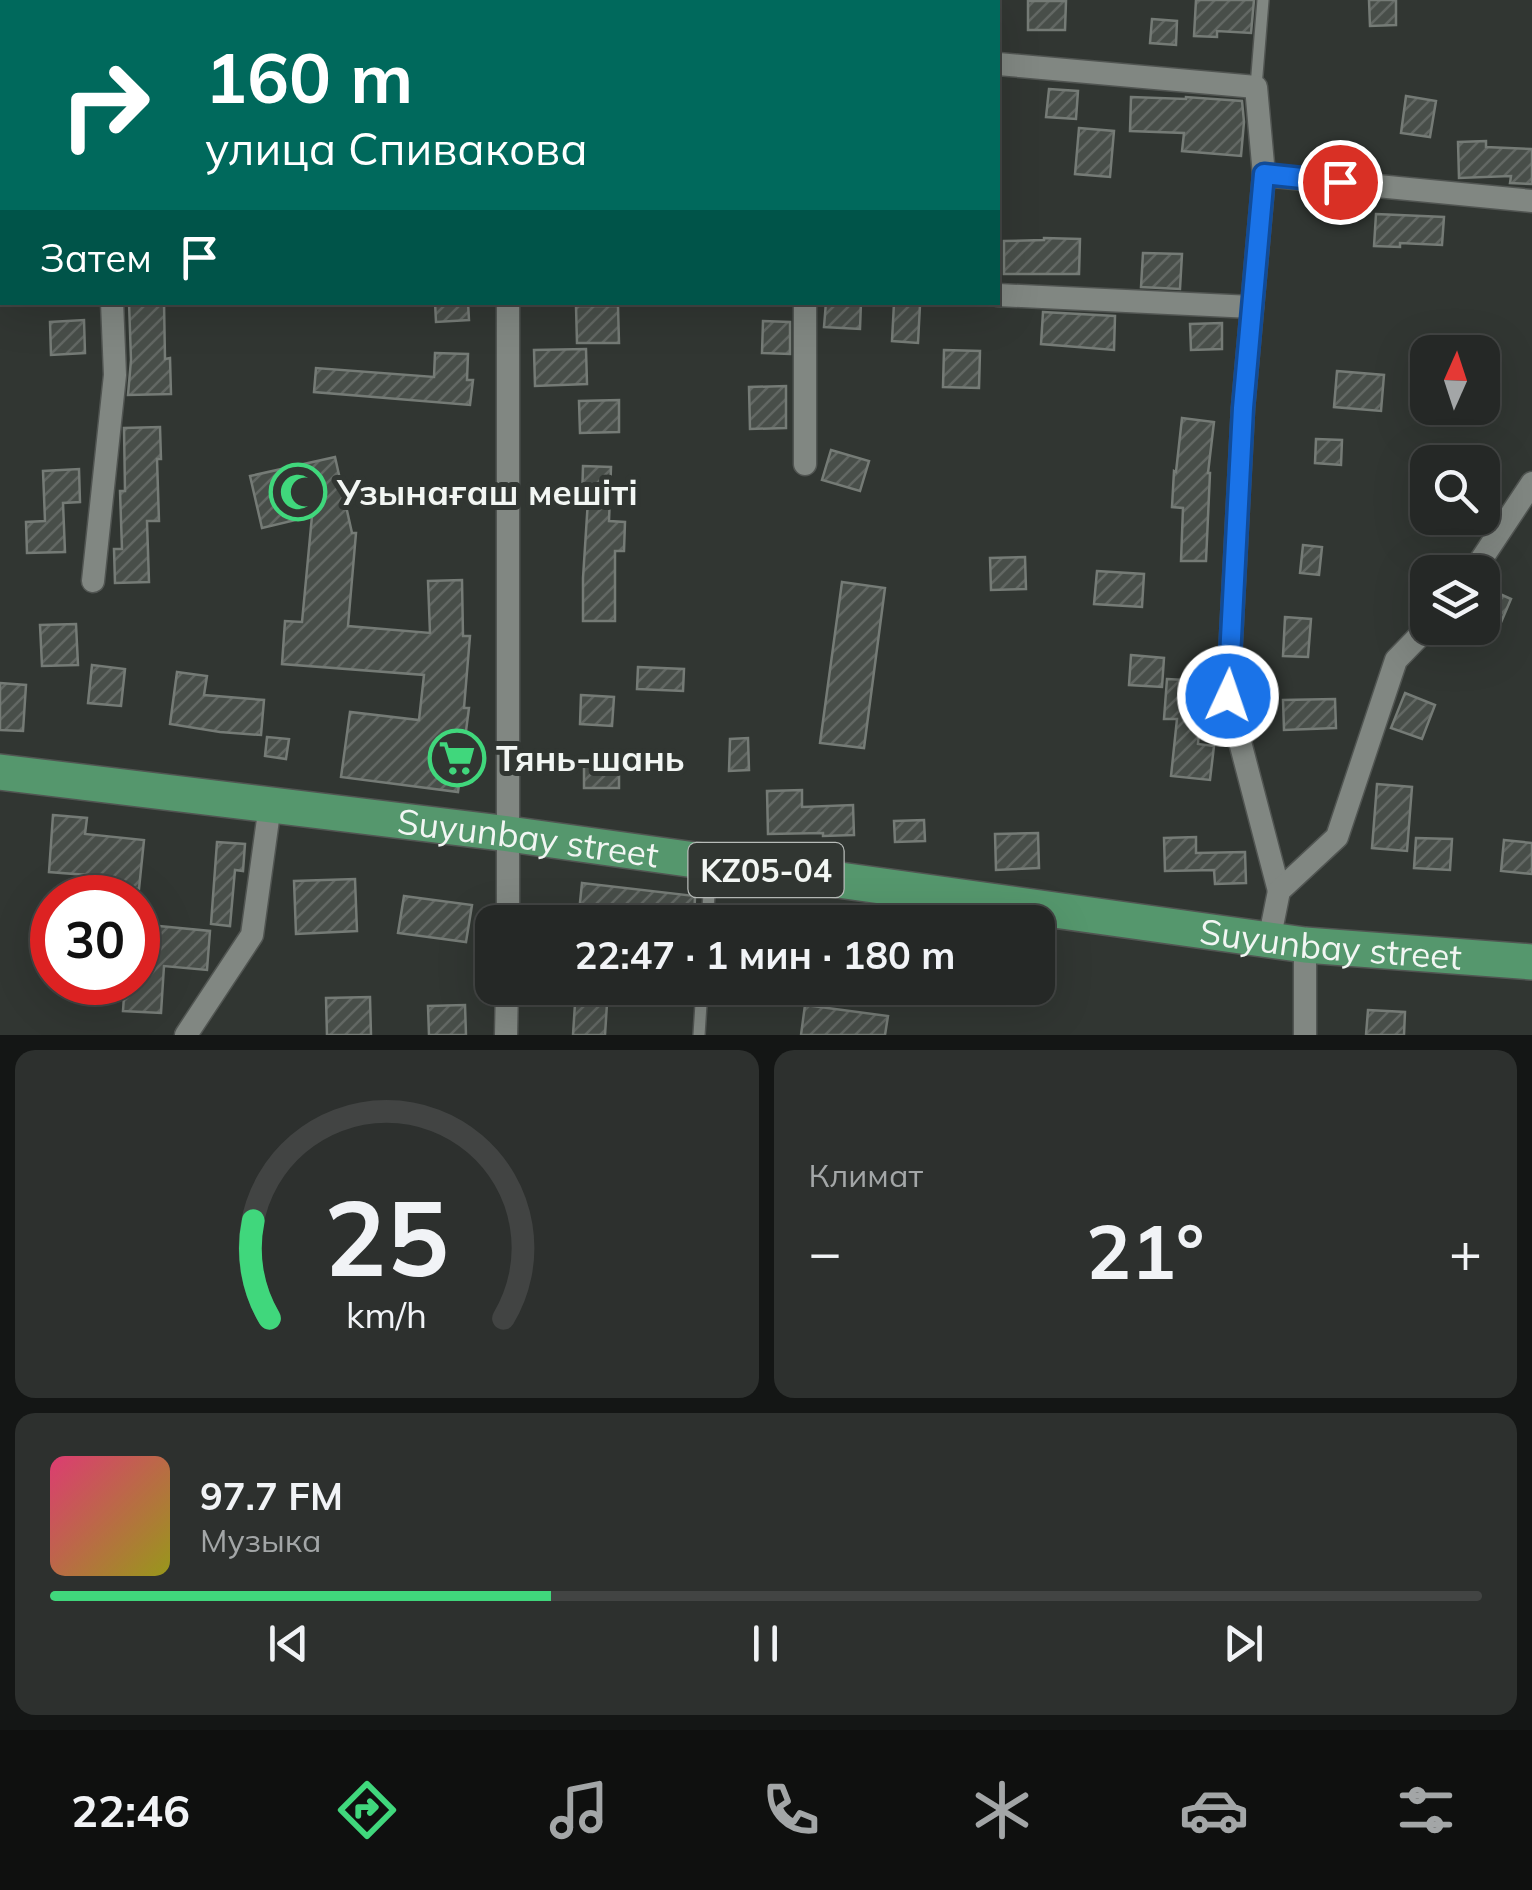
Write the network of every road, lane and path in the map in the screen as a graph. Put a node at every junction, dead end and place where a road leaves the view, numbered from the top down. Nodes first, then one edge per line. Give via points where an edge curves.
1 (1263, 0) edge
2 (1000, 64) edge
3 (1256, 87) junction
4 (1264, 174) junction
5 (1532, 201) edge
6 (1000, 296) edge
7 (112, 305) edge
8 (508, 305) edge
9 (805, 305) edge
10 (1252, 307) junction
11 (805, 464) dead end
12 (1532, 483) edge
13 (1484, 555) edge
14 (93, 581) dead end
15 (1410, 645) edge
16 (0, 772) edge
17 (270, 805) junction
18 (509, 834) junction
19 (711, 862) junction
20 (1279, 891) junction
21 (508, 905) edge
22 (708, 905) edge
23 (1269, 940) junction
24 (1305, 945) junction
25 (1532, 962) edge
26 (507, 1005) edge
27 (701, 1005) edge
28 (186, 1035) edge
29 (506, 1035) edge
30 (700, 1035) edge
31 (1305, 1035) edge

1 - 3 lane
2 - 3 street
3 - 4 street
4 - 5 street
4 - 10 street
6 - 10 street
7 - 14 street via 114,374
8 - 18 street
9 - 11 street
10 - 20 street via 1228,696
12 - 13 street
15 - 20 street via 1396,660 1337,837
16 - 17 main road, Suyunbay street / KZ05-04
17 - 18 main road, Suyunbay street / KZ05-04
17 - 28 street via 252,936
18 - 19 main road, Suyunbay street / KZ05-04
18 - 21 street
19 - 22 lane
19 - 23 main road, Suyunbay street / KZ05-04
20 - 23 street
23 - 24 main road, Suyunbay street / KZ05-04
24 - 25 main road, Suyunbay street / KZ05-04
24 - 31 street
26 - 29 street
27 - 30 lane

